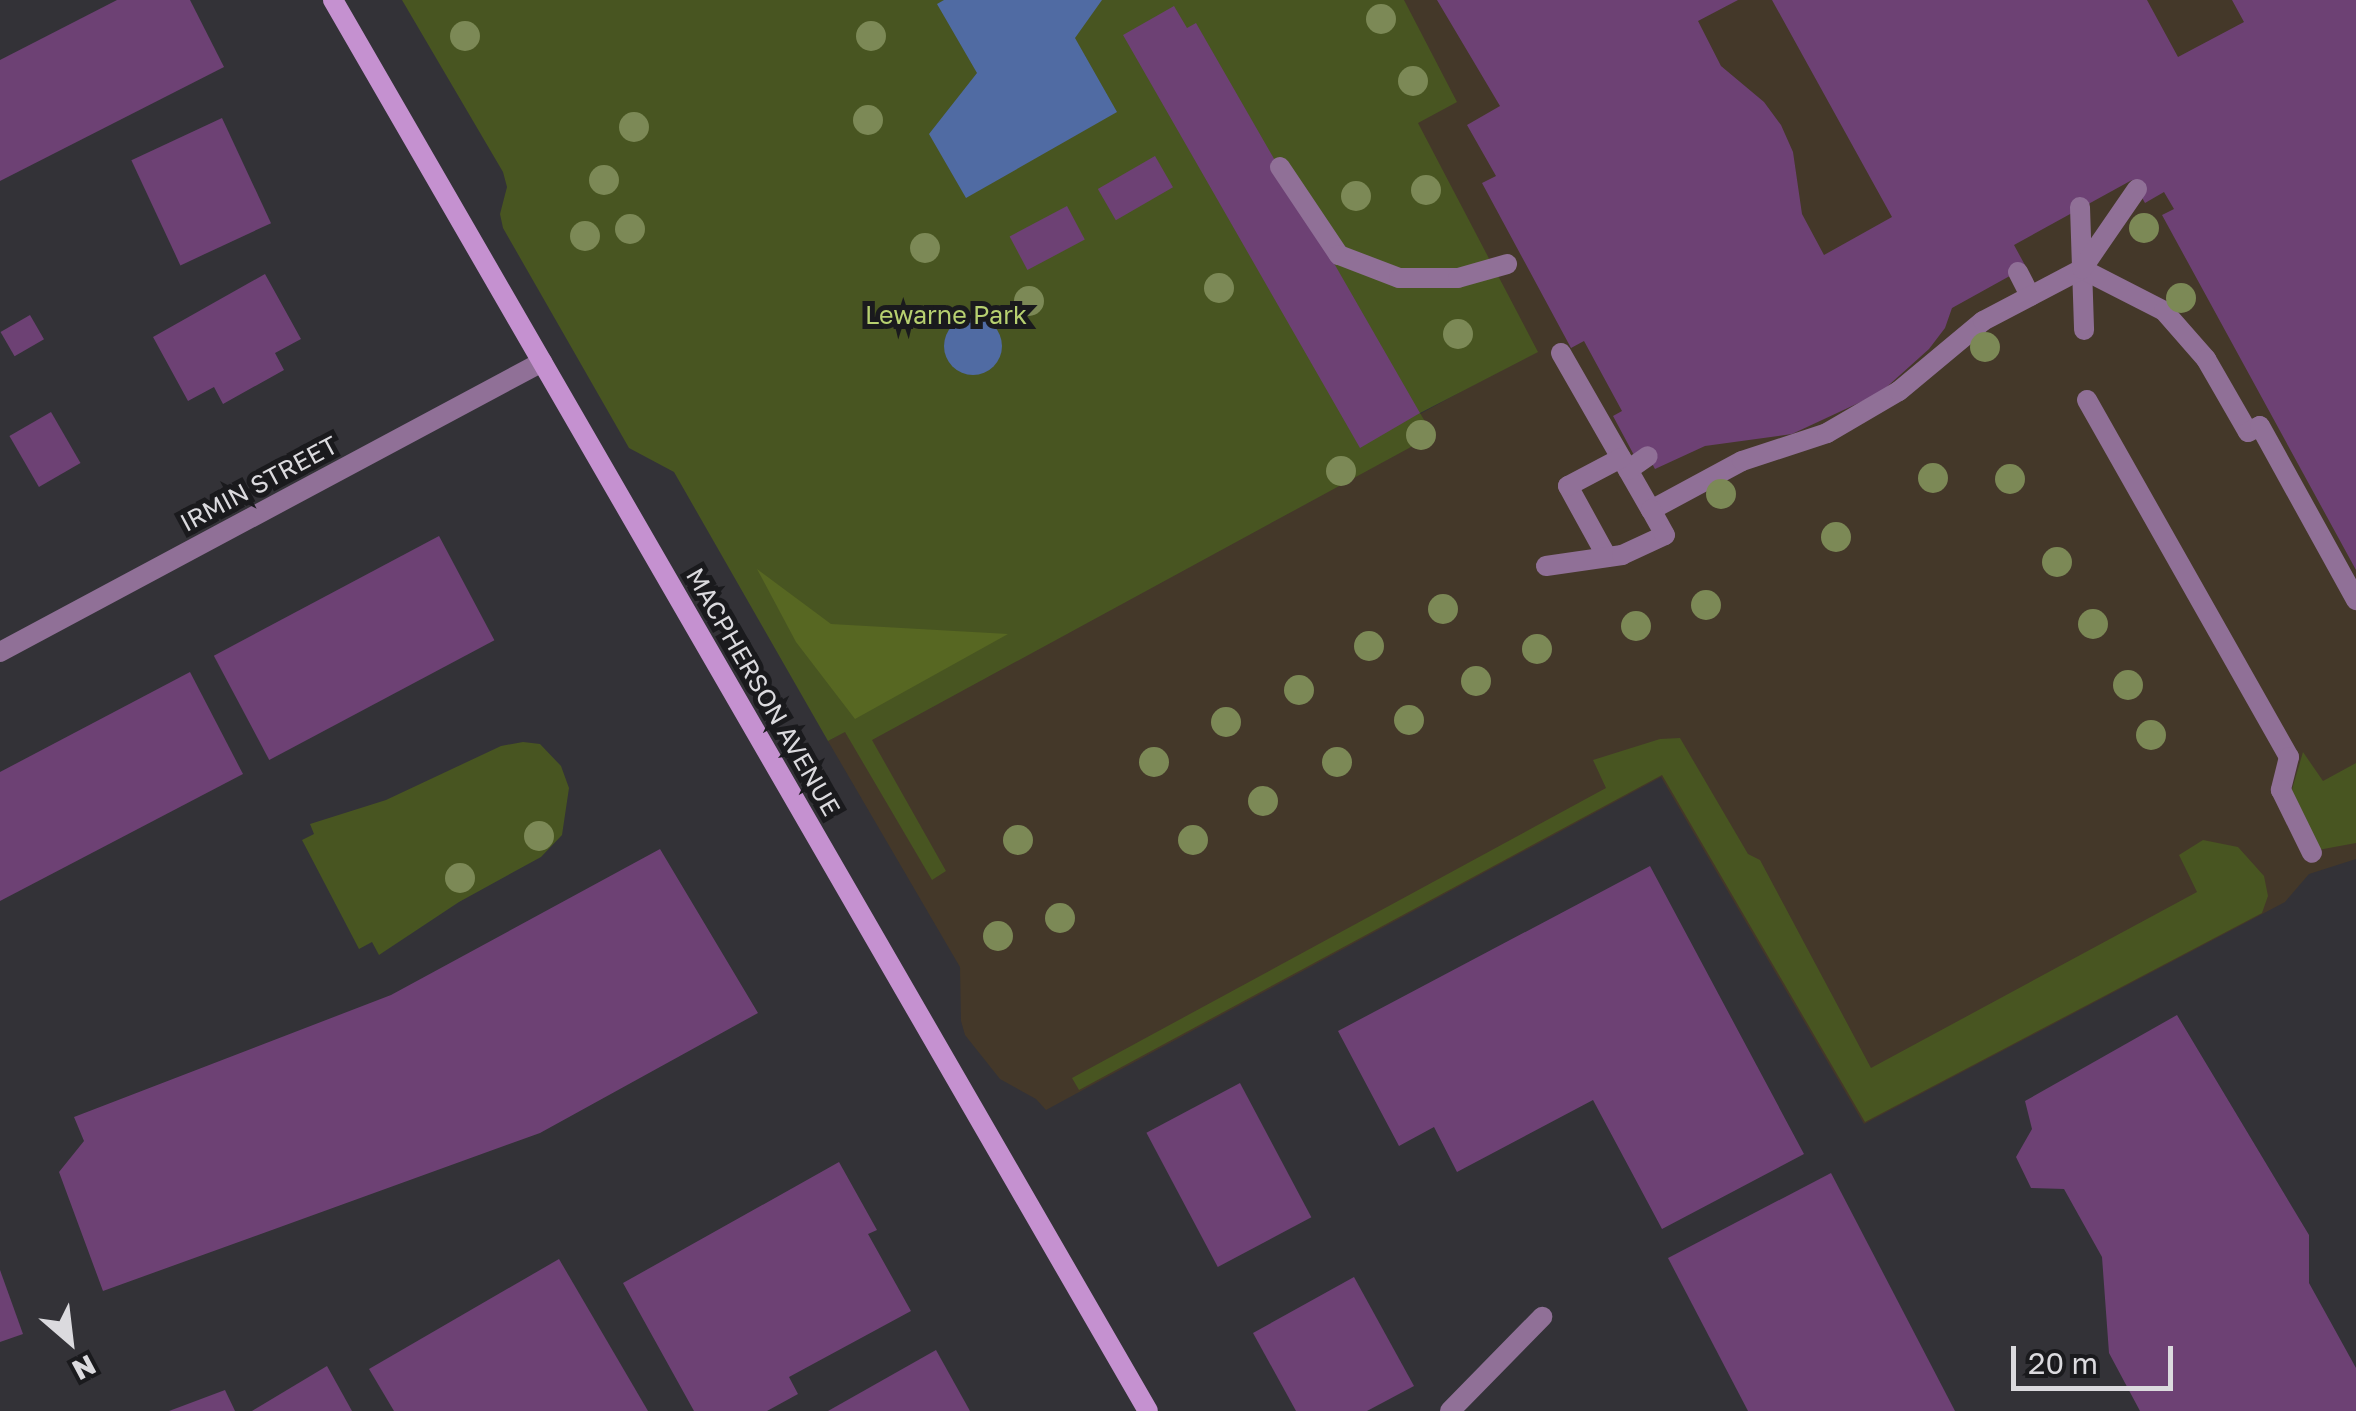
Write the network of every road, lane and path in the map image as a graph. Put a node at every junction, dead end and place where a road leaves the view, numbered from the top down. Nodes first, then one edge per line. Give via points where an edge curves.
1 (333, 0) edge
2 (1280, 167) dead end
3 (2137, 189) dead end
4 (2080, 207) dead end
5 (1507, 264) dead end
6 (2082, 268) junction
7 (2018, 272) dead end
8 (2030, 296) junction
9 (2084, 330) dead end
10 (1562, 354) dead end
11 (542, 362) junction
12 (2087, 400) dead end
13 (1648, 456) dead end
14 (1625, 464) junction
15 (1651, 510) junction
16 (1607, 557) junction
17 (1546, 566) dead end
18 (2356, 600) edge
19 (0, 652) edge
20 (2312, 853) dead end
21 (1542, 1317) dead end
22 (1148, 1411) edge
23 (1450, 1411) edge

1 - 11 street, MACPHERSON AVENUE
2 - 5 street via 1338,254 1399,278 1458,278
3 - 6 street
4 - 6 street
6 - 8 street
6 - 9 street
6 - 18 street via 2164,312 2206,360 2248,432 2260,426
7 - 8 street
8 - 15 street via 1984,321 1899,391 1849,414 1827,433 1742,461
10 - 14 street
11 - 19 street, IRMIN STREET
11 - 22 street, MACPHERSON AVENUE
12 - 20 street via 2288,756 2280,790
13 - 14 street
14 - 15 street
14 - 16 street via 1568,486
15 - 16 street via 1665,535
16 - 17 street
21 - 23 street

